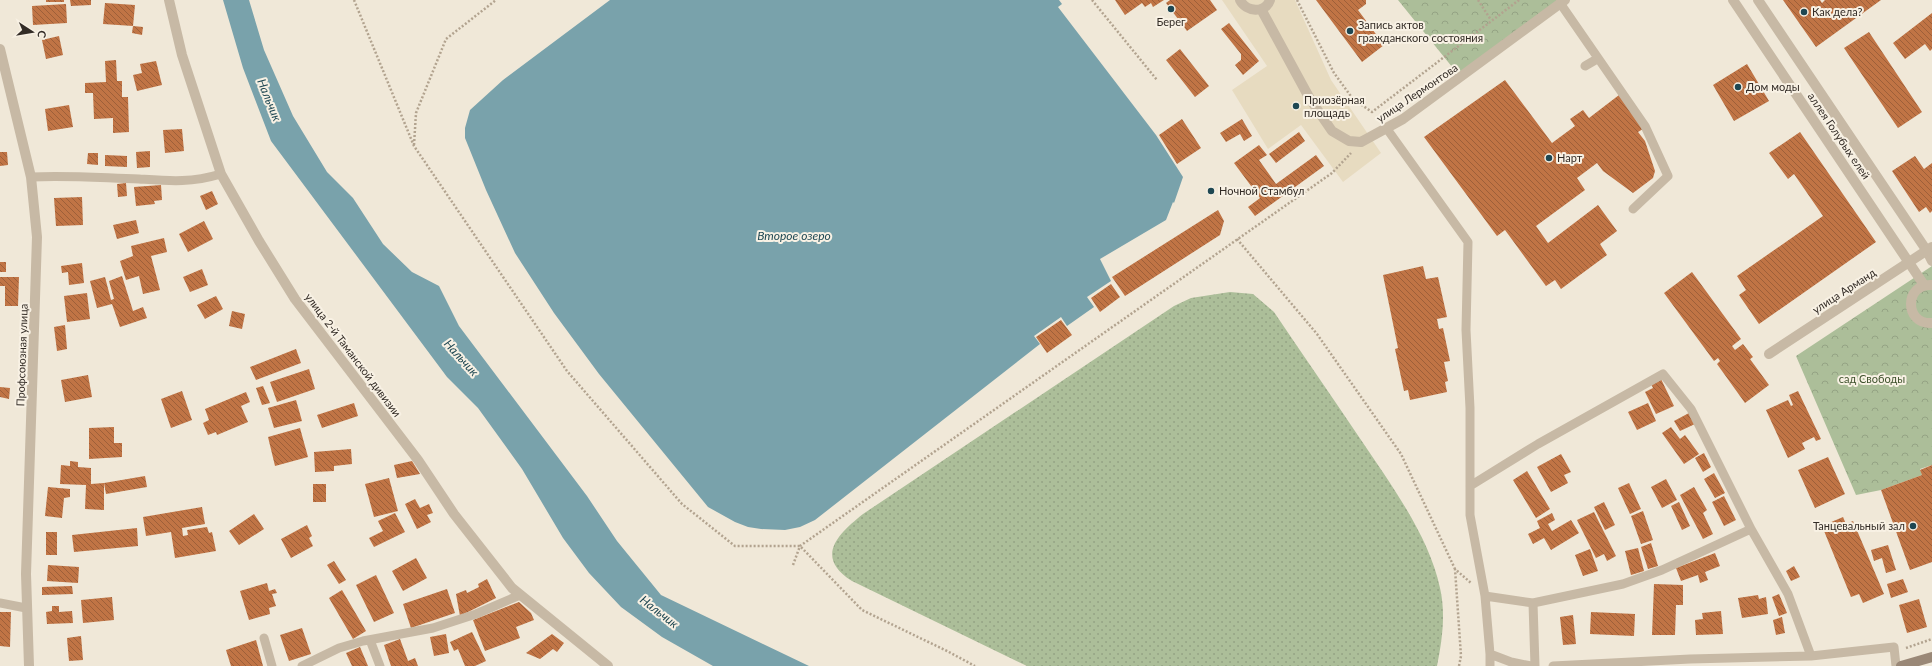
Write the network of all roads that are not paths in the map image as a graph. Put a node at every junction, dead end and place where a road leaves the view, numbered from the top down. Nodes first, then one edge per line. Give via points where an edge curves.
1 (169, 0) edge
2 (1240, 0) edge
3 (1270, 0) edge
4 (1733, 0) edge
5 (1758, 0) edge
6 (1562, 2) edge
7 (1261, 9) junction
8 (0, 49) edge
9 (1597, 59) junction
10 (1585, 66) dead end
11 (1387, 129) junction
12 (221, 174) junction
13 (31, 177) junction
14 (1633, 209) dead end
15 (1930, 249) edge
16 (1932, 261) edge
17 (1910, 262) junction
18 (1928, 285) edge
19 (1932, 323) edge
20 (1769, 354) dead end
21 (1470, 486) junction
22 (1751, 529) junction
23 (520, 595) junction
24 (1484, 596) junction
25 (0, 603) edge
26 (1533, 603) junction
27 (26, 608) junction
28 (264, 638) dead end
29 (370, 640) junction
30 (1490, 654) junction
31 (1811, 656) junction
32 (1932, 657) edge
33 (1690, 663) edge
34 (29, 666) edge
35 (272, 666) edge
36 (302, 666) edge
37 (380, 666) edge
38 (608, 666) edge
39 (1490, 666) edge
40 (1531, 666) edge
41 (1535, 666) edge
42 (1552, 666) edge
43 (1896, 666) edge
44 (1901, 666) edge

1 - 12 street, улица 2-й Таманской дивизии via 182,55
2 - 7 street via 1242,5 1251,10
3 - 7 street via 1269,4
4 - 17 street, аллея Голубых елей
5 - 15 street, аллея Голубых елей
6 - 9 lane
6 - 11 street, улица Лермонтова via 1461,78
7 - 11 street, улица Лермонтова via 1310,99 1332,130 1349,141 1361,142
8 - 13 street, Профсоюзная улица
9 - 10 lane
9 - 14 lane via 1645,126 1668,176
11 - 21 lane via 1468,242 1466,330
12 - 13 lane via 172,182 76,176
12 - 23 street, улица 2-й Таманской дивизии via 296,299 418,460 454,514
13 - 27 street, Профсоюзная улица via 38,257
15 - 16 street, аллея Голубых елей
15 - 17 street, улица Арманд
17 - 18 street, аллея Голубых елей
17 - 20 street, улица Арманд
18 - 19 street via 1914,292 1911,310 1918,320
21 - 22 lane via 1538,444 1663,374 1691,409
21 - 24 lane via 1470,515
22 - 26 lane via 1662,570 1623,584
22 - 31 lane via 1788,594
23 - 29 lane via 476,614 433,628
23 - 38 street, улица 2-й Таманской дивизии
24 - 26 lane
24 - 30 lane
25 - 27 lane
26 - 41 lane
27 - 34 street, Профсоюзная улица
28 - 35 lane
29 - 36 lane via 339,648
29 - 37 lane
30 - 39 lane
30 - 40 lane
31 - 33 lane
31 - 43 lane via 1894,647
32 - 44 main road
33 - 42 lane

